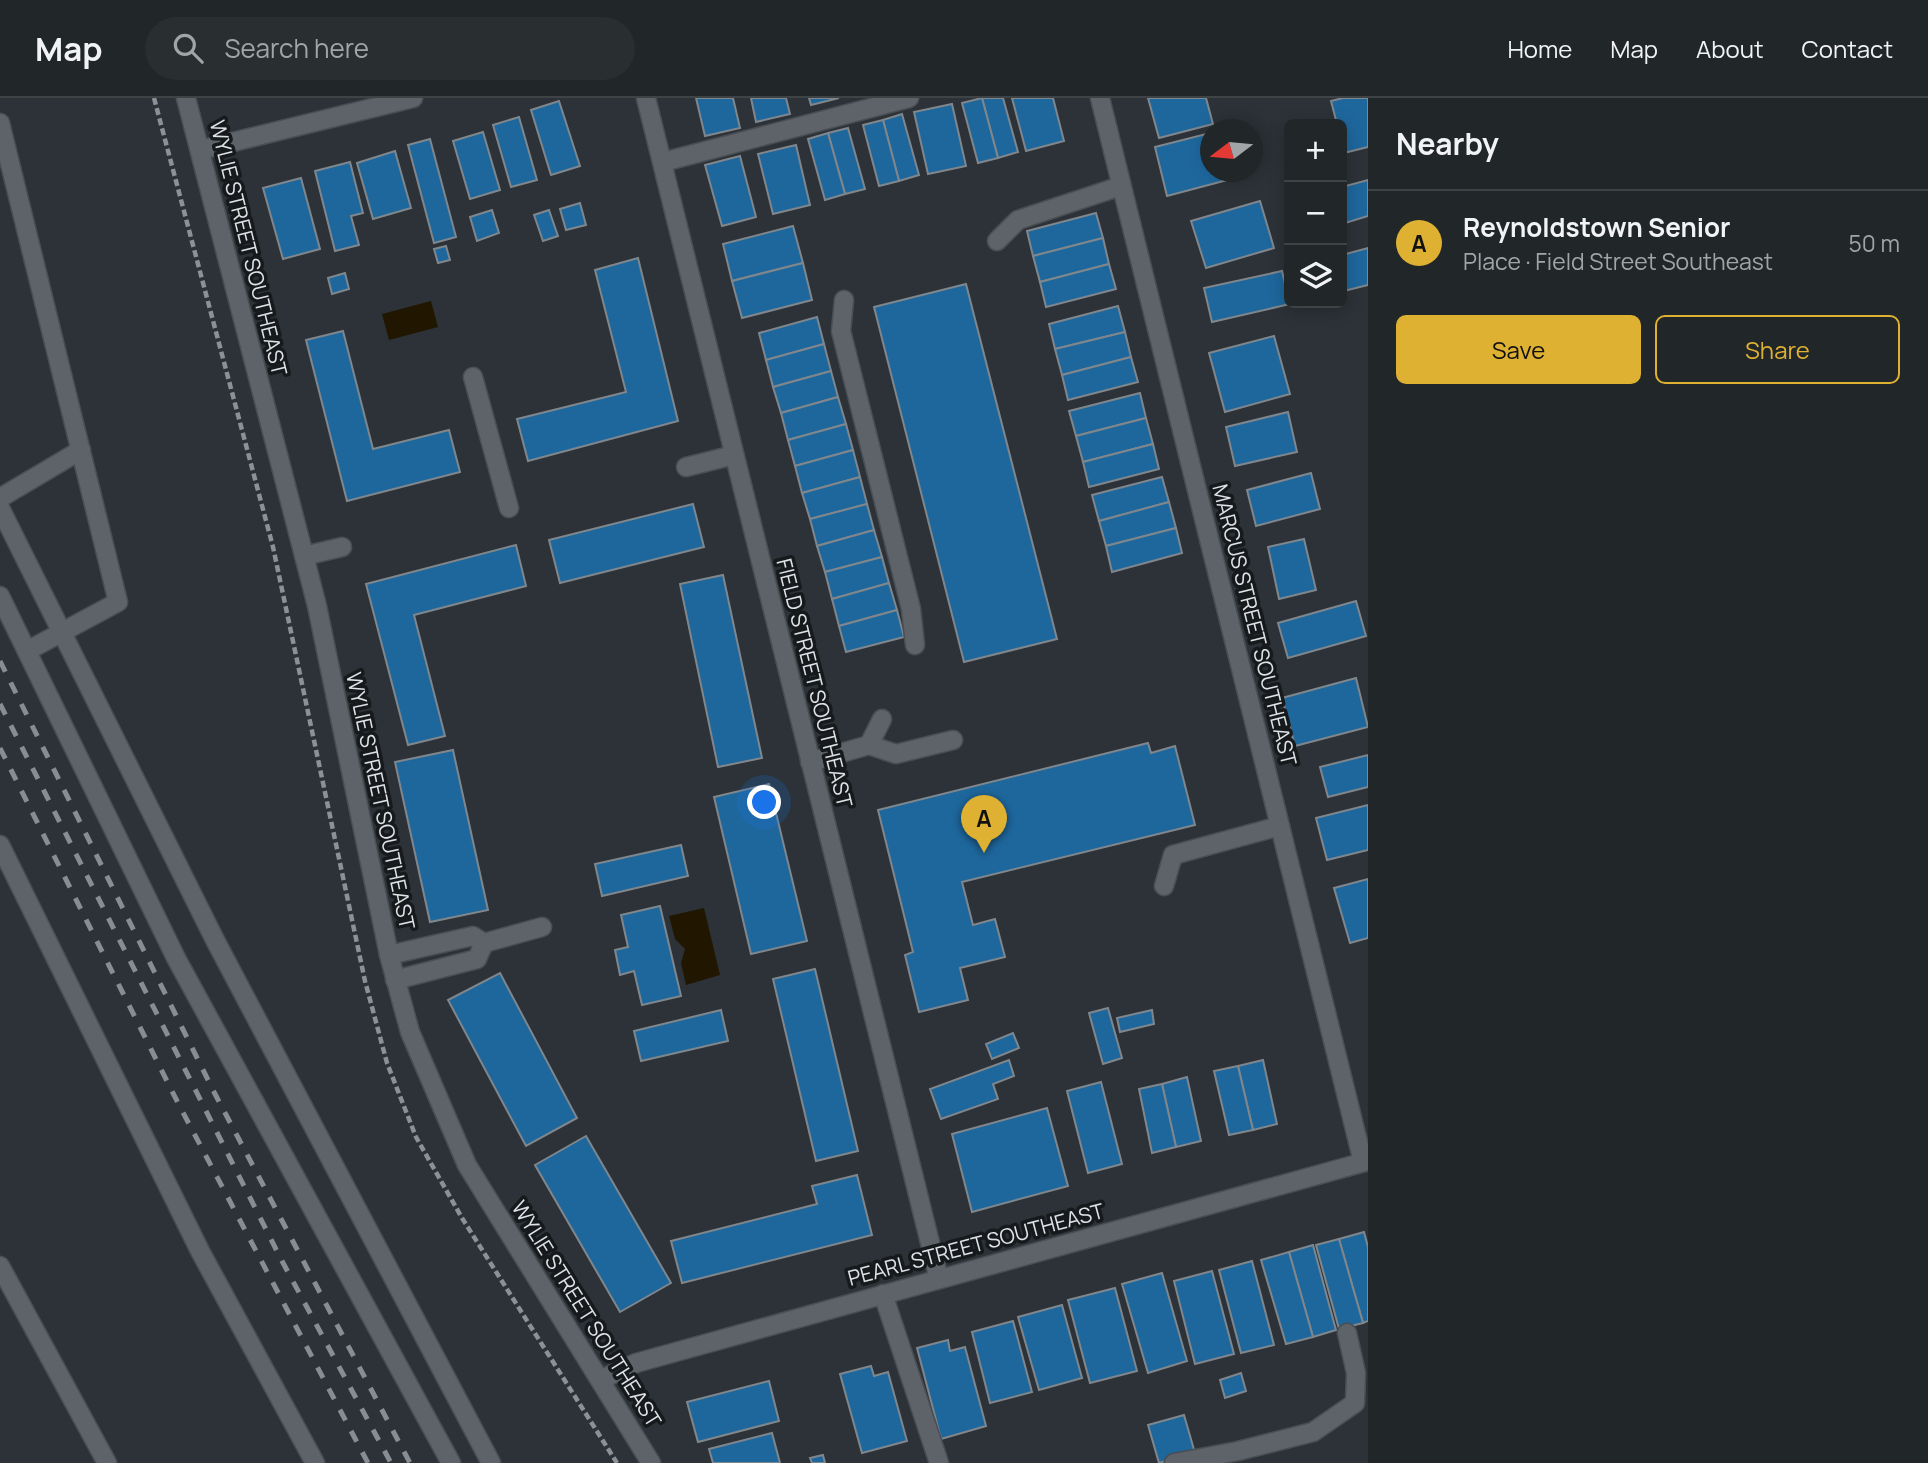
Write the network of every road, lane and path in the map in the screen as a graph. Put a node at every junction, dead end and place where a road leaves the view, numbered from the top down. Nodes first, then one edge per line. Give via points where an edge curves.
1 (186, 98) edge
2 (413, 98) edge
3 (646, 98) edge
4 (909, 98) edge
5 (1100, 98) edge
6 (0, 123) edge
7 (200, 150) junction
8 (663, 162) junction
9 (1121, 186) junction
10 (997, 241) dead end
11 (844, 300) dead end
12 (473, 377) dead end
13 (80, 450) junction
14 (734, 455) junction
15 (686, 467) dead end
16 (0, 498) edge
17 (0, 508) edge
18 (509, 508) dead end
19 (342, 547) dead end
20 (304, 556) junction
21 (0, 596) edge
22 (62, 632) junction
23 (915, 645) dead end
24 (27, 651) junction
25 (882, 719) dead end
26 (953, 740) dead end
27 (870, 745) junction
28 (810, 762) junction
29 (1280, 826) junction
30 (0, 845) edge
31 (1164, 886) dead end
32 (542, 927) dead end
33 (484, 943) junction
34 (389, 955) junction
35 (395, 980) junction
36 (1366, 1162) edge
37 (0, 1266) edge
38 (939, 1279) junction
39 (883, 1294) junction
40 (1347, 1333) dead end
41 (600, 1380) junction
42 (107, 1463) edge
43 (315, 1463) edge
44 (451, 1463) edge
45 (491, 1463) edge
46 (651, 1463) edge
47 (939, 1463) edge
48 (1174, 1463) edge

1 - 7 street, WYLIE STREET SOUTHEAST
2 - 7 street
3 - 8 street, FIELD STREET SOUTHEAST
4 - 8 street
5 - 9 street, MARCUS STREET SOUTHEAST
6 - 13 street
7 - 20 street, WYLIE STREET SOUTHEAST
8 - 14 street, FIELD STREET SOUTHEAST
9 - 10 street via 1018,220
9 - 29 street, MARCUS STREET SOUTHEAST
11 - 23 street via 841,331 911,609
12 - 18 street
13 - 16 street
13 - 22 street via 118,602
14 - 15 street
14 - 28 street, FIELD STREET SOUTHEAST
17 - 22 street
19 - 20 street
20 - 34 street, WYLIE STREET SOUTHEAST
21 - 24 street
22 - 24 street
22 - 45 street via 215,940
24 - 44 street via 176,958
25 - 27 street
26 - 27 street via 896,754
27 - 28 street
28 - 38 street, FIELD STREET SOUTHEAST
29 - 31 street via 1173,855
29 - 36 street, MARCUS STREET SOUTHEAST
30 - 43 street via 200,1251
32 - 33 street
33 - 34 street via 473,936
33 - 35 street via 477,959
34 - 35 street, WYLIE STREET SOUTHEAST
35 - 41 street, WYLIE STREET SOUTHEAST via 410,1032 467,1166
36 - 38 street, PEARL STREET SOUTHEAST
37 - 42 street
38 - 39 street, PEARL STREET SOUTHEAST
39 - 41 street, PEARL STREET SOUTHEAST via 636,1363
39 - 47 street
40 - 48 street via 1356,1373 1355,1403 1312,1432
41 - 46 street, WYLIE STREET SOUTHEAST

